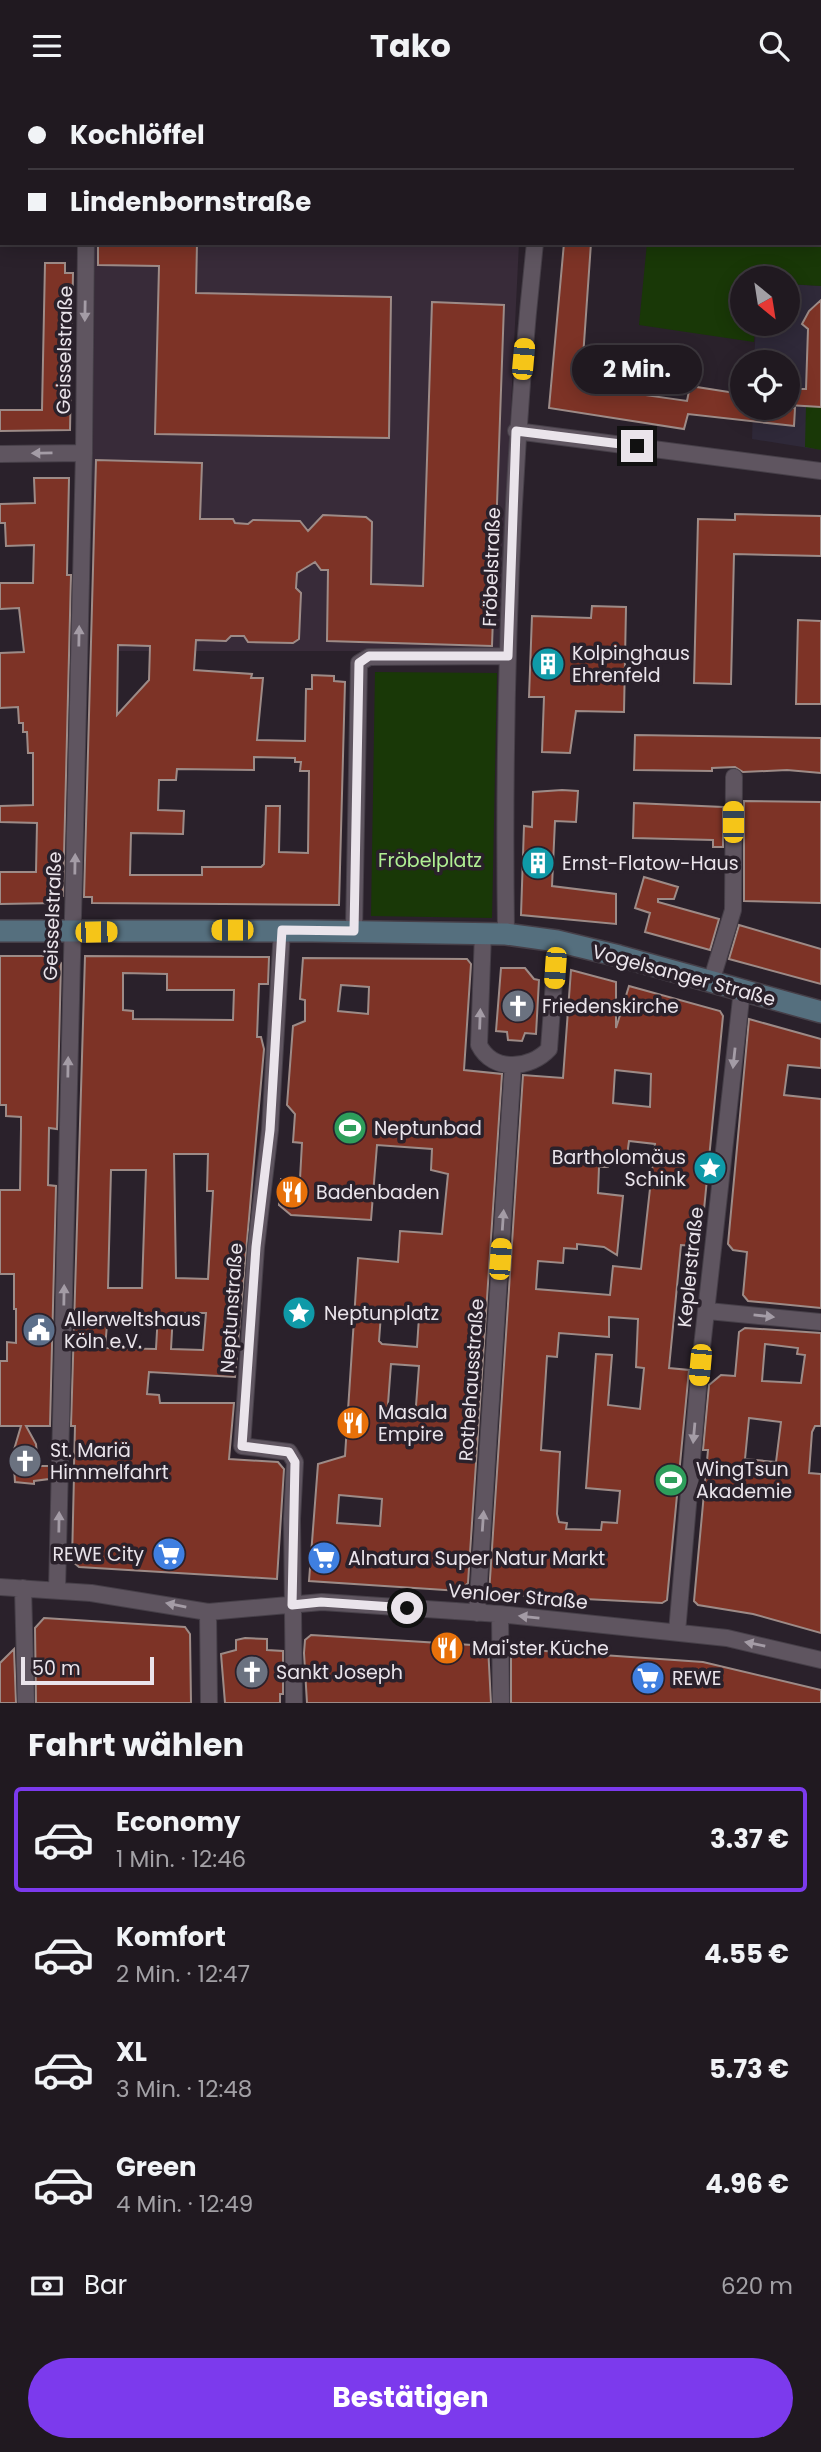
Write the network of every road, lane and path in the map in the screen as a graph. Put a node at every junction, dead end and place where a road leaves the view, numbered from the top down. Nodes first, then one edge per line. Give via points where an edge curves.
1 (86, 245) edge
2 (535, 245) edge
3 (516, 431) junction
4 (84, 453) junction
5 (0, 454) edge
6 (821, 471) edge
7 (508, 656) junction
8 (734, 777) dead end
9 (282, 930) junction
10 (0, 931) edge
11 (354, 931) junction
12 (72, 932) junction
13 (483, 933) junction
14 (506, 935) junction
15 (557, 941) junction
16 (712, 982) junction
17 (742, 990) junction
18 (821, 1012) edge
19 (513, 1065) junction
20 (708, 1311) junction
21 (821, 1322) edge
22 (0, 1587) edge
23 (23, 1588) junction
24 (57, 1590) junction
25 (292, 1605) junction
26 (208, 1612) junction
27 (477, 1613) junction
28 (500, 1614) junction
29 (677, 1632) junction
30 (821, 1660) edge
31 (26, 1703) edge
32 (209, 1703) edge
33 (294, 1703) edge
34 (501, 1703) edge

1 -> 4 street, Geisselstraße
2 - 3 street, Fröbelstraße
3 - 6 street
3 - 7 street, Fröbelstraße
4 -> 5 street
12 -> 4 street, Geisselstraße
7 - 11 street via 369,656 359,663
7 - 14 street, Fröbelstraße
8 - 16 street via 733,910
9 - 11 street, Vogelsanger Straße
9 - 12 street, Vogelsanger Straße
9 - 25 street, Neptunstraße via 242,1446 289,1452 295,1462
10 - 12 street, Vogelsanger Straße
11 - 13 street, Vogelsanger Straße
24 -> 12 street, Geisselstraße
13 - 14 street, Vogelsanger Straße
19 -> 13 street via 488,1058 479,1045
14 - 15 street, Vogelsanger Straße
15 - 16 street, Vogelsanger Straße
15 - 19 street via 549,1049 527,1065
16 - 17 street, Vogelsanger Straße
17 - 18 street, Vogelsanger Straße
17 -> 20 street, Keplerstraße
27 -> 19 street, Rothehausstraße
20 -> 21 street
20 -> 29 street, Keplerstraße
22 - 23 street, Venloer Straße
23 - 24 street, Venloer Straße
23 - 31 street
26 -> 24 street, Venloer Straße
25 - 26 street, Venloer Straße
25 - 27 street, Venloer Straße via 360,1604
25 - 33 street
26 - 32 street
27 - 28 street, Venloer Straße
29 -> 28 street, Venloer Straße
28 - 34 street
30 -> 29 street, Venloer Straße via 727,1638

